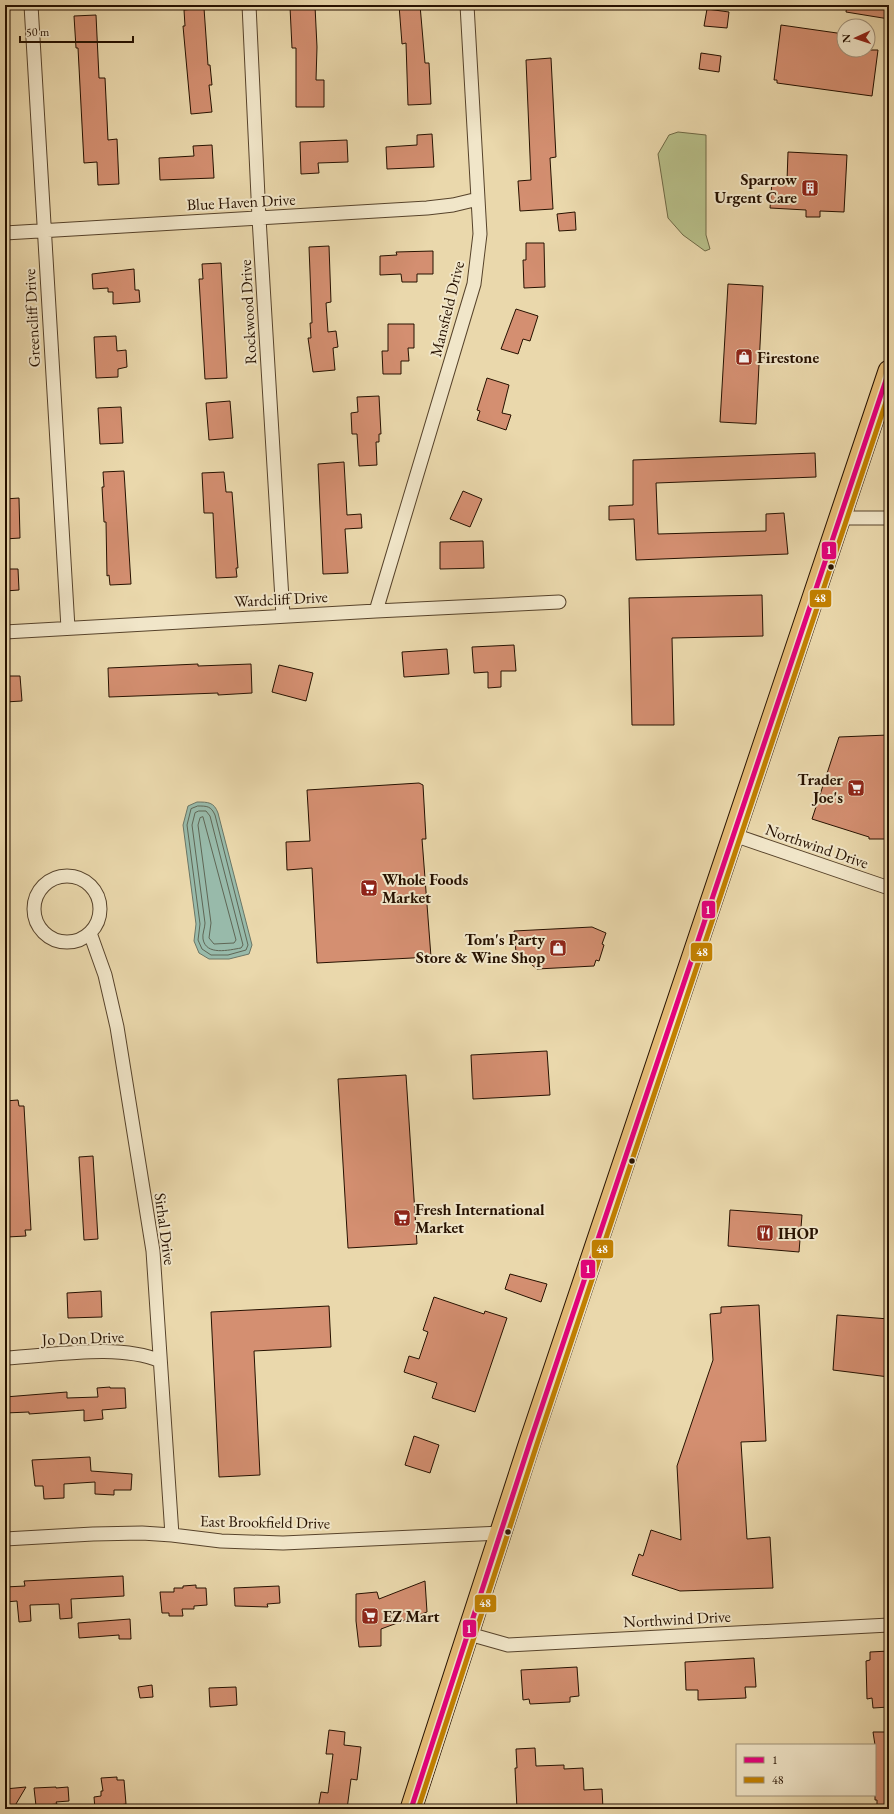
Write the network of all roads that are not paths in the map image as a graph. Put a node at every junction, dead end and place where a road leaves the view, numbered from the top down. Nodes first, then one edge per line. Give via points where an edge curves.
1 (31, 5) edge
2 (248, 5) edge
3 (467, 5) edge
4 (478, 199) junction
5 (259, 218) junction
6 (44, 231) junction
7 (5, 233) edge
8 (889, 371) edge
9 (840, 518) junction
10 (889, 518) edge
11 (559, 602) dead end
12 (376, 611) junction
13 (283, 616) junction
14 (68, 628) junction
15 (5, 632) edge
16 (734, 835) junction
17 (889, 888) edge
18 (90, 933) junction
19 (5, 1358) edge
20 (160, 1361) junction
21 (501, 1533) junction
22 (172, 1535) junction
23 (5, 1539) edge
24 (889, 1625) edge
25 (468, 1634) junction
26 (411, 1809) edge

1 - 6 street, Greencliff Drive
2 - 5 street, Rockwood Drive
3 - 4 street, Mansfield Drive
4 - 5 street, Blue Haven Drive via 427,208
4 - 12 street, Mansfield Drive via 480,234 474,284
5 - 6 street, Blue Haven Drive
5 - 13 street, Rockwood Drive
6 - 7 street, Blue Haven Drive
6 - 14 street, Greencliff Drive
8 - 9 main road
9 - 10 street
9 - 16 main road
11 - 12 street, Wardcliff Drive
12 - 13 street, Wardcliff Drive
13 - 14 street, Wardcliff Drive
14 - 15 street, Wardcliff Drive
16 - 17 street, Northwind Drive
16 - 21 main road
18 - 18 street via 97,924 100,914 100,903 90,884 70,876 49,881 36,898 34,909 36,920 42,930 50,937 65,942 81,939
18 - 20 street, Sirhal Drive via 105,975 117,1027 152,1251
19 - 20 street, Jo Don Drive via 107,1351 146,1355
20 - 22 street, Sirhal Drive
21 - 22 street, East Brookfield Drive via 283,1543 221,1541
21 - 25 main road
22 - 23 street, East Brookfield Drive via 93,1534
24 - 25 street, Northwind Drive via 508,1645
25 - 26 main road

